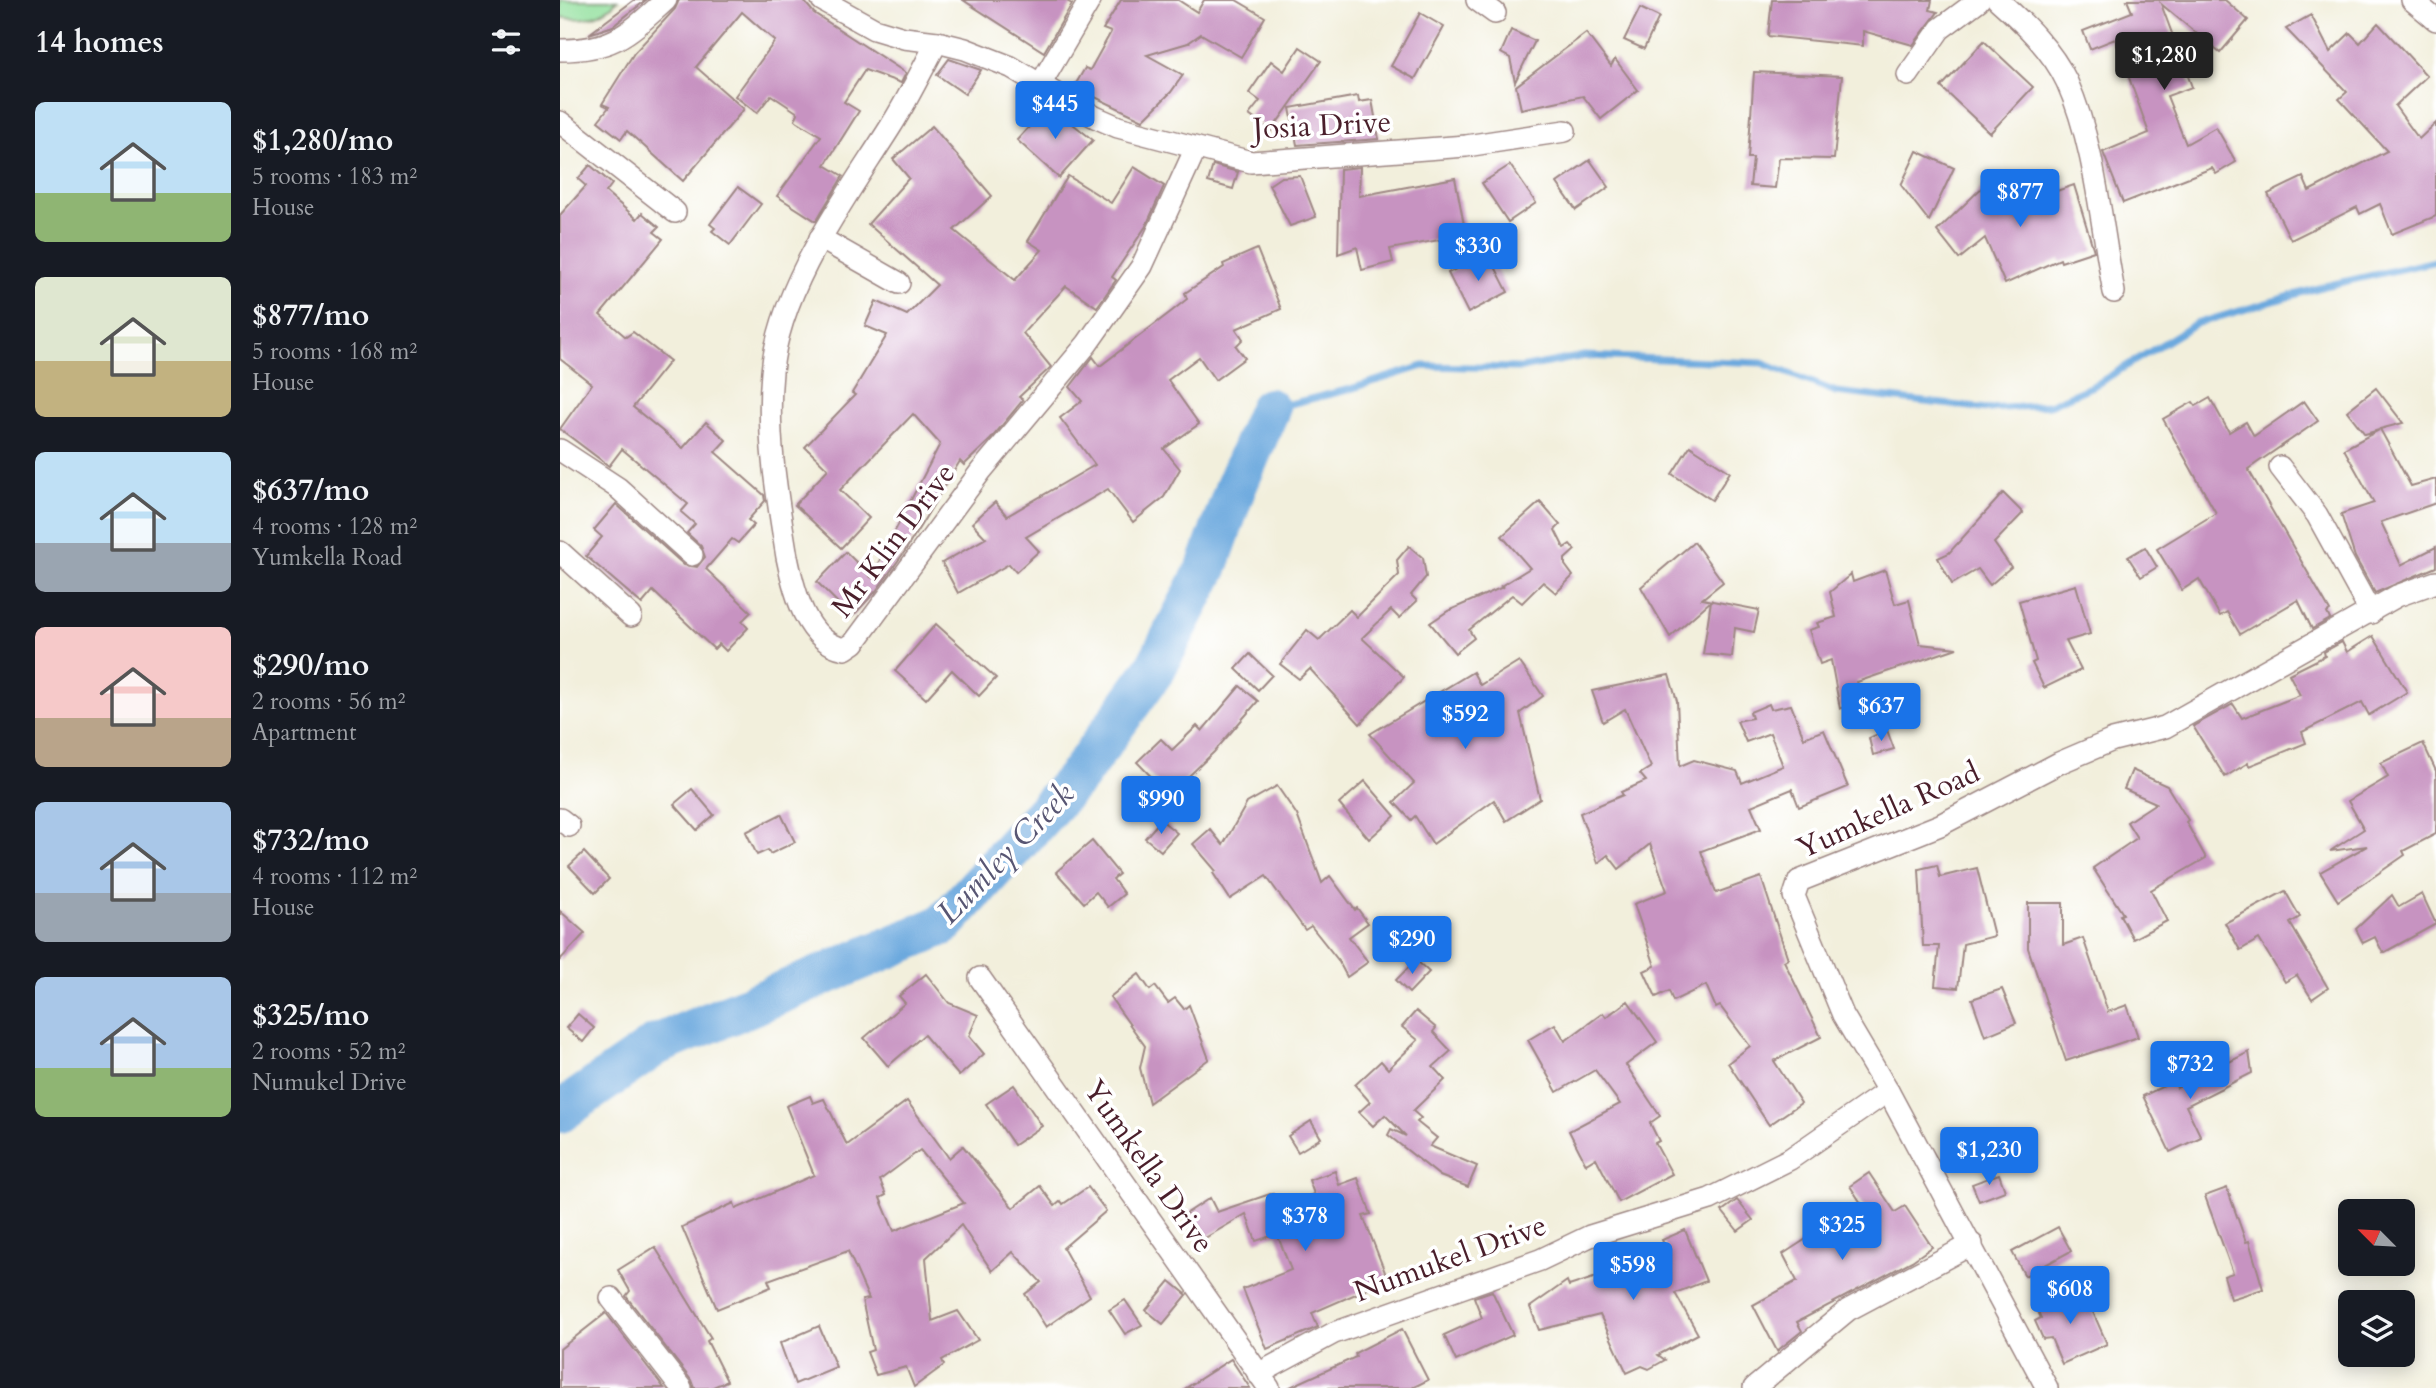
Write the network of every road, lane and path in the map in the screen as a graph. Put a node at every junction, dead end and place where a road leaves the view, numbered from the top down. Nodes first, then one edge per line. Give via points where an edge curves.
1 (666, 0) edge
2 (822, 0) edge
3 (1090, 0) edge
4 (1477, 0) edge
5 (1979, 0) edge
6 (1998, 0) edge
7 (2412, 0) edge
8 (1495, 13) dead end
9 (2434, 13) edge
10 (937, 42) junction
11 (560, 50) edge
12 (1908, 75) dead end
13 (1040, 85) junction
14 (560, 122) edge
15 (1565, 131) dead end
16 (1195, 150) junction
17 (675, 212) dead end
18 (820, 238) junction
19 (899, 283) dead end
20 (2114, 292) dead end
21 (560, 450) edge
22 (2280, 467) dead end
23 (560, 552) edge
24 (692, 555) dead end
25 (2436, 582) edge
26 (2371, 613) junction
27 (631, 616) dead end
28 (980, 978) dead end
29 (1888, 1091) junction
30 (1972, 1244) junction
31 (611, 1298) dead end
32 (1264, 1381) edge
33 (681, 1388) edge
34 (1754, 1388) edge
35 (2047, 1388) edge

1 - 11 street via 625,37 596,48
2 - 10 street, Josia Drive via 874,29
3 - 13 street
4 - 8 street
5 - 12 street via 1940,29
6 - 20 street via 2028,26 2066,80 2084,132
7 - 9 street
10 - 13 street, Josia Drive via 1011,66
10 - 18 street, Mr Klin Drive via 894,121
13 - 16 street, Josia Drive via 1094,117
14 - 17 street
15 - 16 street, Josia Drive via 1466,146 1275,162 1251,162
16 - 18 street, Mr Klin Drive via 1142,266 1087,344 981,471 912,568 845,649 830,646 804,616 789,567 771,445 772,370 786,311
18 - 19 street
21 - 24 street via 618,488
22 - 26 street via 2316,515
23 - 27 street
25 - 26 street, Yumkella Road via 2397,596
26 - 29 street, Yumkella Road via 2165,727 2113,740 1940,825 1799,881 1794,897 1843,1015
28 - 32 street, Yumkella Drive
29 - 30 street, Yumkella Road
29 - 32 street, Numukel Drive via 1790,1159 1710,1199 1591,1236 1540,1260 1334,1333
30 - 34 street via 1847,1310
30 - 35 street, Yumkella Road
31 - 33 street

